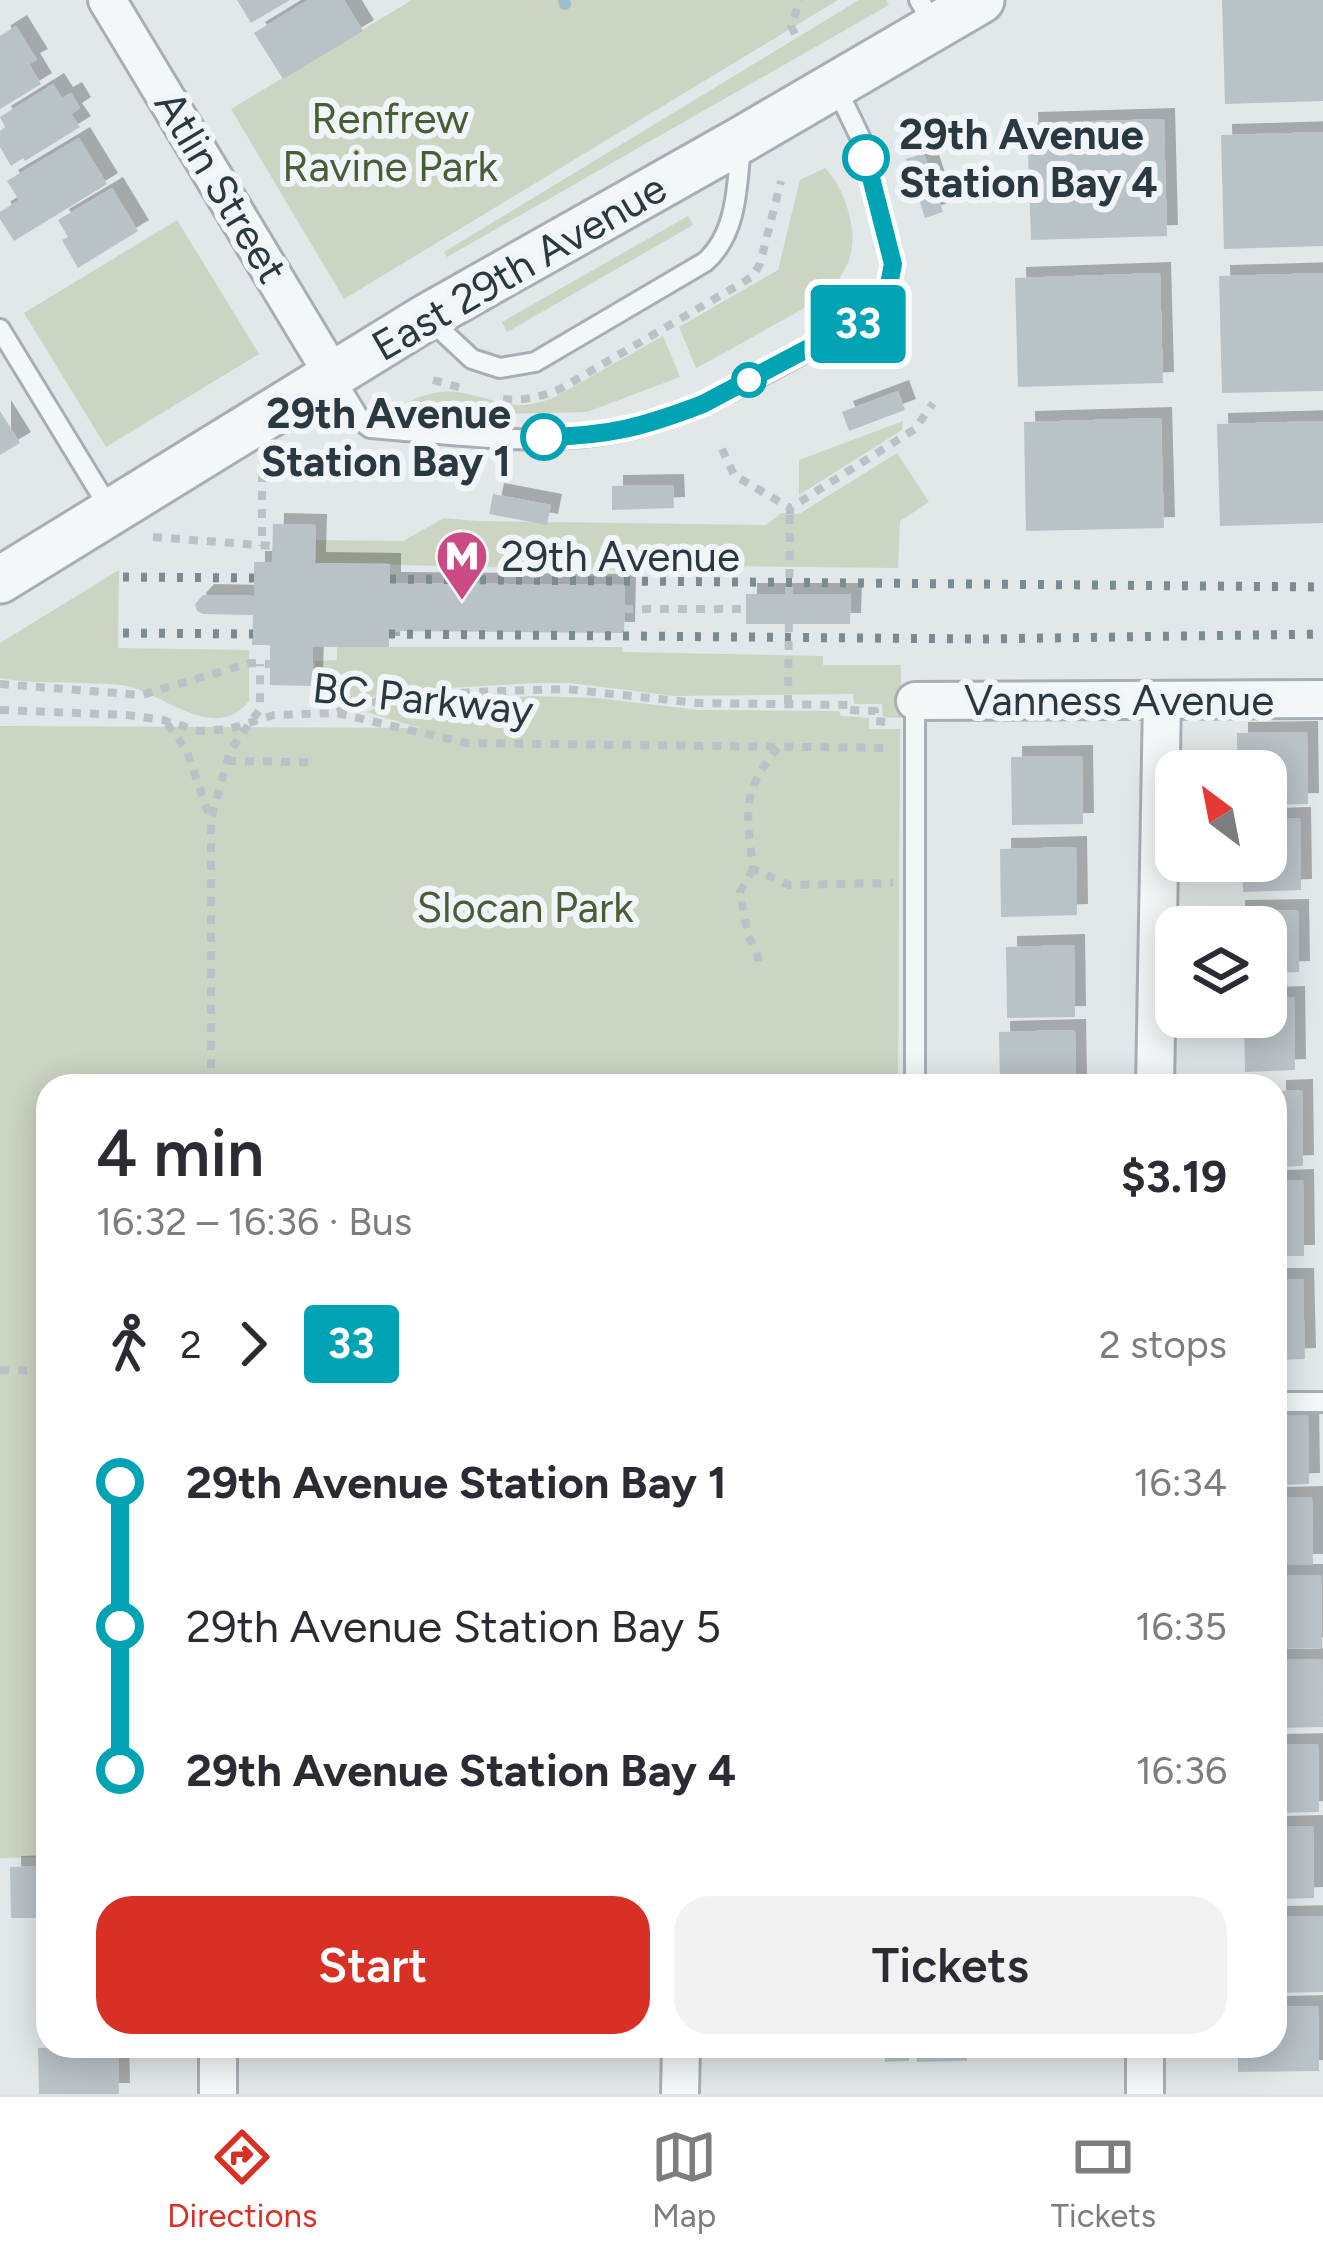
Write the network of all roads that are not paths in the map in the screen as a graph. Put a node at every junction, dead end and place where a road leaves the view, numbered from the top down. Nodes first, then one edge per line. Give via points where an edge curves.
1 (107, 0) edge
2 (981, 0) edge
3 (927, 13) edge
4 (835, 85) junction
5 (741, 140) junction
6 (427, 317) junction
7 (0, 329) edge
8 (333, 375) junction
9 (111, 512) junction
10 (0, 580) edge
11 (1323, 699) edge
12 (1162, 700) junction
13 (915, 711) joint
14 (915, 1074) edge
15 (1155, 1074) edge
16 (1287, 1402) edge
17 (1323, 1402) edge
18 (218, 2058) edge
19 (681, 2058) edge
20 (1145, 2058) edge
21 (218, 2094) edge
22 (680, 2094) edge
23 (1145, 2094) edge

1 - 8 street, Atlin Street
2 - 3 street, East 29th Avenue
3 - 4 street, East 29th Avenue
4 - 5 street, East 29th Avenue
4 - 8 lane via 860,137 893,264 887,295 859,323 703,404 591,436 370,428
5 - 6 street, East 29th Avenue
5 - 6 lane via 735,207 718,250 535,362 500,368 472,359
6 - 8 street, East 29th Avenue
7 - 9 lane
8 - 9 street, East 29th Avenue
9 - 10 street, East 29th Avenue
11 - 12 street, Vanness Avenue
12 - 13 street, Vanness Avenue
12 - 15 street
13 - 14 lane
16 - 17 lane
18 - 21 street
19 - 22 street
20 - 23 street

